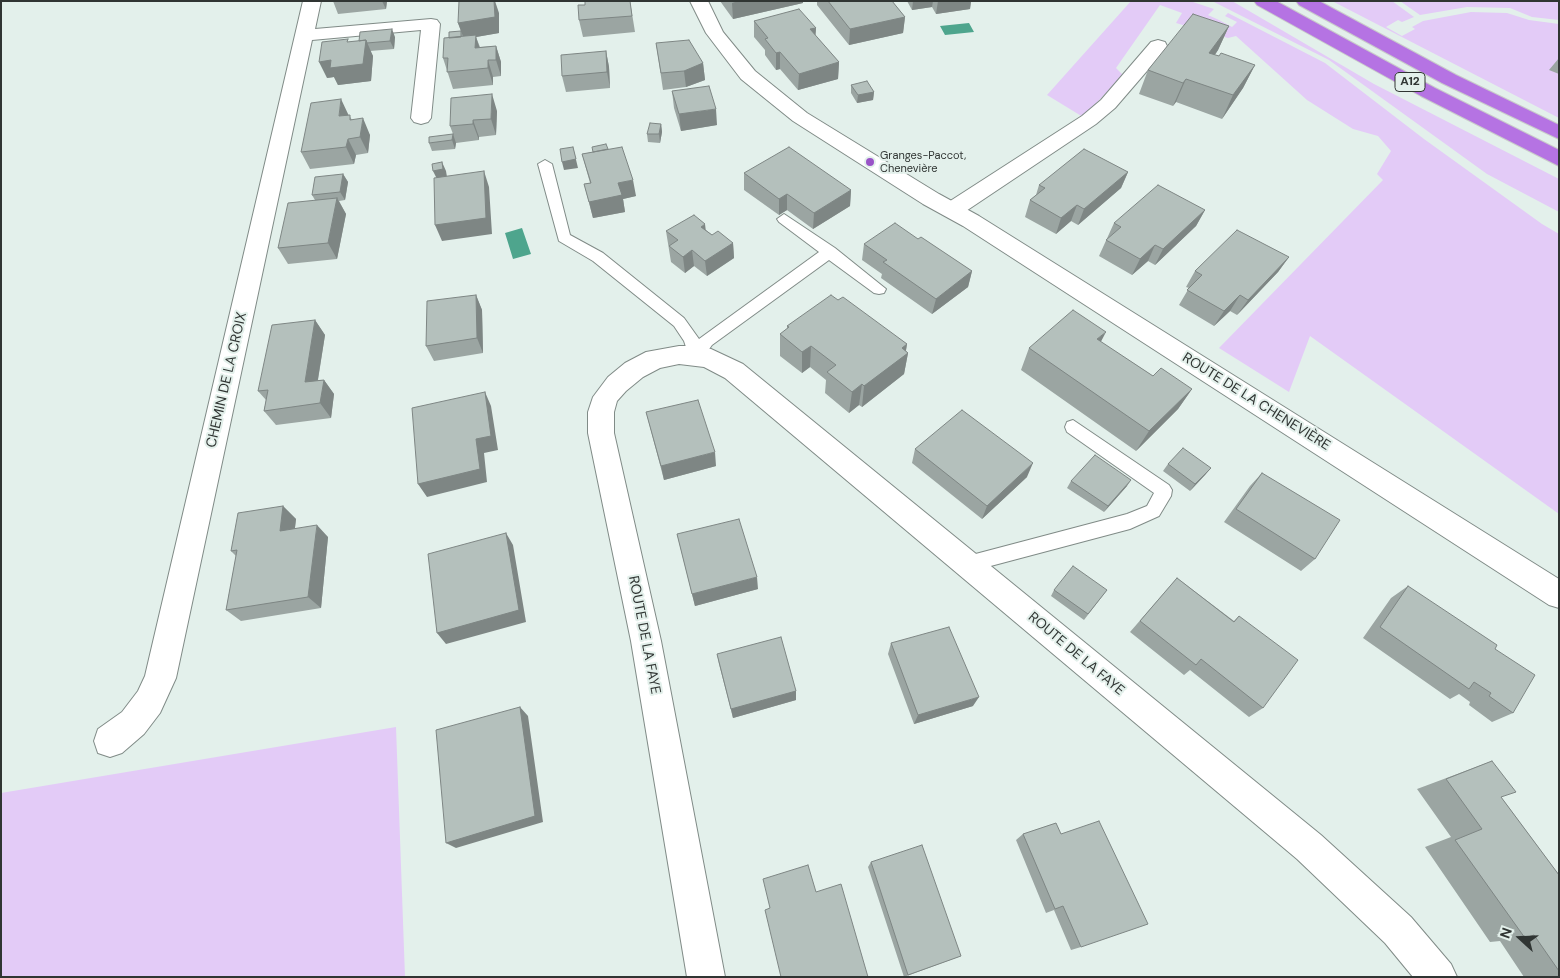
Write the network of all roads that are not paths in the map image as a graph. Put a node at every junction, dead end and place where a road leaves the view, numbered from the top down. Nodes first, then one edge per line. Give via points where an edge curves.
1 (312, 1) edge
2 (699, 1) edge
3 (1263, 1) edge
4 (1305, 1) edge
5 (305, 35) junction
6 (1158, 46) dead end
7 (422, 118) dead end
8 (1559, 133) edge
9 (1559, 158) edge
10 (545, 164) dead end
11 (952, 210) junction
12 (784, 219) dead end
13 (830, 252) junction
14 (879, 289) dead end
15 (696, 355) junction
16 (1073, 427) dead end
17 (968, 564) junction
18 (1559, 595) edge
19 (110, 741) dead end
20 (706, 977) edge
21 (1438, 977) edge

1 - 5 street, CHEMIN DE LA CROIX
2 - 11 street, ROUTE DE LA CHENEVIÈRE via 715,33 748,75 779,102 870,162
3 - 9 highway, A12 via 1404,80
4 - 8 highway, A12 via 1449,79
5 - 7 street via 432,16
5 - 19 street, CHEMIN DE LA CROIX via 160,678 150,702 133,723
6 - 11 street via 1090,120
10 - 15 lane via 564,238 598,257 679,322 691,339
11 - 18 street, ROUTE DE LA CHENEVIÈRE
12 - 13 lane
13 - 14 lane
13 - 15 lane via 706,341
15 - 17 street, ROUTE DE LA FAYE via 734,371
15 - 20 street, ROUTE DE LA FAYE via 655,359 634,370 606,397 601,412 601,433 646,641
16 - 17 lane via 1163,490 1153,511 1130,521
17 - 21 street, ROUTE DE LA FAYE via 1309,847 1398,930

